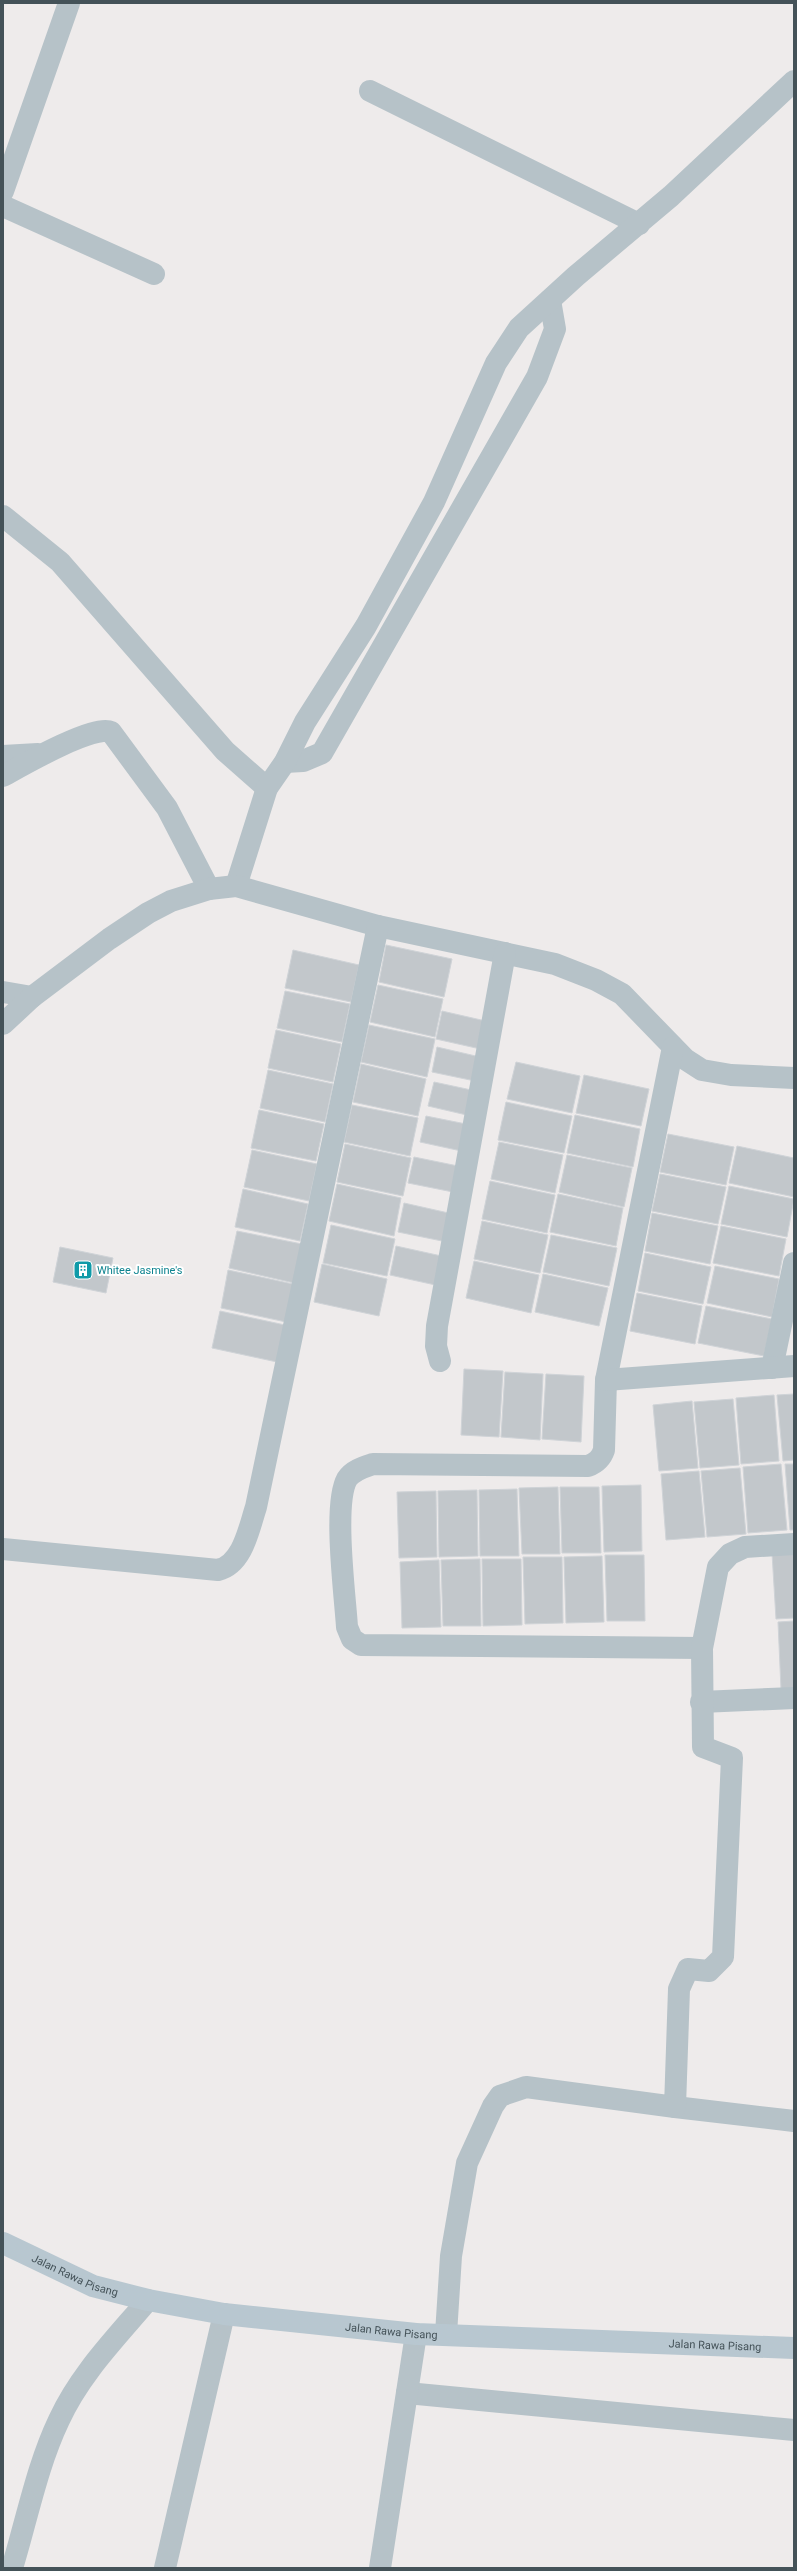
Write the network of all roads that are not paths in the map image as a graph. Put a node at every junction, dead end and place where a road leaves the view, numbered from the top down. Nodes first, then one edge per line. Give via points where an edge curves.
1 (69, 3) edge
2 (794, 81) edge
3 (370, 91) dead end
4 (3, 191) edge
5 (3, 206) edge
6 (638, 224) junction
7 (154, 274) dead end
8 (550, 300) junction
9 (3, 516) edge
10 (411, 542) junction
11 (436, 552) junction
12 (43, 754) junction
13 (3, 756) edge
14 (285, 762) junction
15 (3, 776) edge
16 (267, 788) junction
17 (236, 886) junction
18 (209, 889) junction
19 (378, 926) junction
20 (505, 953) junction
21 (3, 992) edge
22 (32, 997) junction
23 (3, 1024) edge
24 (673, 1047) junction
25 (794, 1078) edge
26 (794, 1263) edge
27 (440, 1361) dead end
28 (794, 1366) edge
29 (772, 1368) junction
30 (606, 1380) junction
31 (794, 1544) edge
32 (3, 1549) edge
33 (702, 1648) junction
34 (794, 1698) edge
35 (701, 1702) junction
36 (675, 2107) junction
37 (794, 2121) edge
38 (3, 2243) edge
39 (148, 2300) junction
40 (224, 2314) junction
41 (416, 2334) junction
42 (446, 2334) junction
43 (794, 2348) edge
44 (407, 2393) junction
45 (794, 2430) edge
46 (12, 2568) edge
47 (165, 2568) edge
48 (380, 2568) edge

1 - 4 street
2 - 6 street
3 - 6 street
5 - 7 street
6 - 8 street
8 - 10 street via 519,328 496,363 434,502
8 - 11 street via 555,329 537,377
9 - 16 street via 60,562 225,751
10 - 11 street
10 - 14 street via 366,626 305,722
11 - 14 street via 322,753 303,761
12 - 13 street
12 - 15 street
12 - 18 street via 100,730 111,732 167,808
14 - 16 street
16 - 17 street
17 - 18 street
17 - 19 street
18 - 22 street via 171,901 148,913
19 - 20 street
19 - 32 street via 258,1499 244,1544 227,1566 218,1570
20 - 24 street via 555,964 596,980 622,994
20 - 27 street via 437,1326 436,1346
21 - 22 street
22 - 23 street
24 - 25 street via 693,1064 712,1073
24 - 30 street
26 - 29 street
28 - 29 street
29 - 30 street
30 - 33 street via 604,1450 602,1456 592,1464 373,1464 353,1473 344,1488 340,1514 347,1627 356,1642 361,1645
31 - 33 street via 745,1547 736,1550 724,1560 718,1567
33 - 35 street
34 - 35 street
35 - 36 street via 703,1747 732,1758 724,1957 709,1971 688,1969 679,1989
36 - 37 street
36 - 42 street via 526,2087 500,2096 467,2163 451,2256
38 - 39 street, Jalan Rawa Pisang via 77,2280
39 - 40 street, Jalan Rawa Pisang
39 - 46 street via 92,2365 59,2420 47,2449
40 - 41 street, Jalan Rawa Pisang
40 - 47 street
41 - 42 street, Jalan Rawa Pisang
41 - 44 street
42 - 43 street, Jalan Rawa Pisang
44 - 45 street
44 - 48 street

